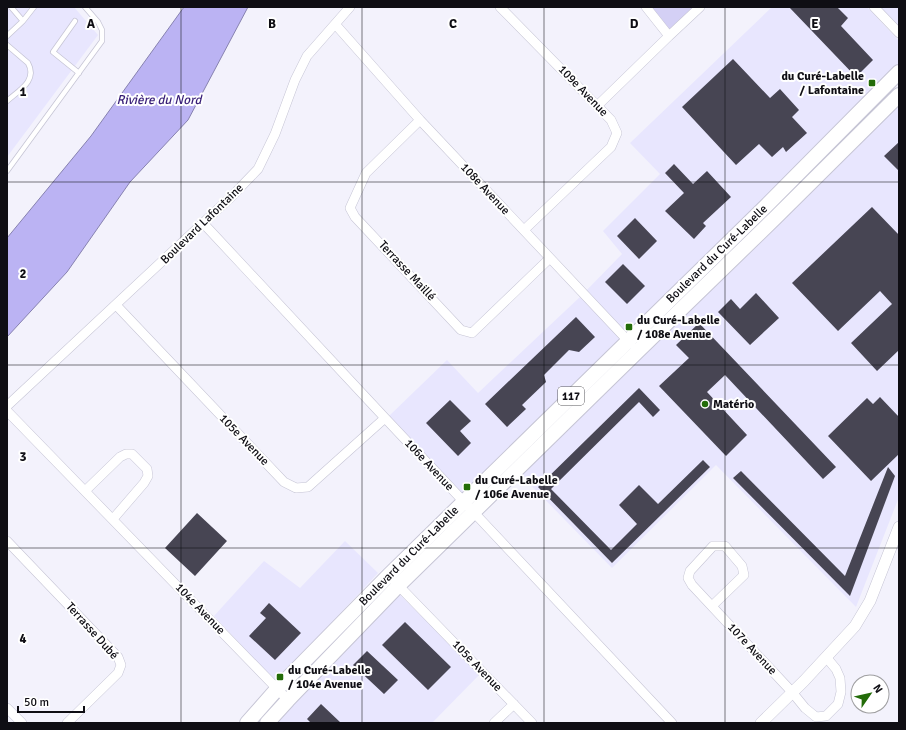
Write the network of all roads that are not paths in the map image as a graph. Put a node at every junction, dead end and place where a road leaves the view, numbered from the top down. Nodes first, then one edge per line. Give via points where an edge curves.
1 (11, 7) edge
2 (34, 7) edge
3 (85, 7) edge
4 (350, 7) edge
5 (500, 7) edge
6 (646, 7) edge
7 (700, 7) edge
8 (874, 7) edge
9 (23, 21) junction
10 (75, 21) dead end
11 (335, 24) junction
12 (899, 33) edge
13 (7, 36) edge
14 (669, 36) junction
15 (7, 45) edge
16 (899, 72) edge
17 (80, 73) junction
18 (899, 95) edge
19 (7, 101) edge
20 (597, 106) junction
21 (420, 120) junction
22 (7, 172) edge
23 (765, 207) junction
24 (775, 218) junction
25 (203, 223) junction
26 (524, 230) junction
27 (550, 258) junction
28 (116, 305) junction
29 (633, 346) junction
30 (7, 406) edge
31 (7, 411) edge
32 (385, 418) junction
33 (85, 491) junction
34 (464, 501) junction
35 (474, 512) junction
36 (113, 519) junction
37 (899, 526) edge
38 (7, 541) edge
39 (389, 575) junction
40 (399, 585) junction
41 (712, 606) junction
42 (826, 657) junction
43 (277, 689) junction
44 (792, 692) junction
45 (288, 700) junction
46 (514, 704) junction
47 (7, 708) edge
48 (22, 723) edge
49 (68, 723) edge
50 (247, 723) edge
51 (267, 723) edge
52 (494, 723) edge
53 (532, 723) edge
54 (672, 723) edge
55 (761, 723) edge

1 - 9 lane
2 - 9 lane
3 - 17 lane via 98,22 102,30 102,41
4 - 11 street, Boulevard Lafontaine
5 - 20 street, 109e Avenue
6 - 14 street
7 - 14 street
8 - 12 street
9 - 13 lane
10 - 17 lane via 53,52
11 - 21 street, 108e Avenue
11 - 25 street, Boulevard Lafontaine via 307,56 258,169
14 - 20 street
15 - 19 lane via 28,63 31,75 27,83
16 - 23 main road, Boulevard du Curé-Labelle / 117
17 - 22 lane
18 - 24 main road, Boulevard du Curé-Labelle / 117
20 - 26 street, 109e Avenue via 611,120 617,133 611,147
21 - 26 street, 108e Avenue
21 - 27 street, Terrasse Maillé via 366,173 350,208 461,330 472,334
23 - 24 main road
23 - 29 main road, Boulevard du Curé-Labelle / 117
24 - 29 main road, Boulevard du Curé-Labelle / 117
25 - 28 street, Boulevard Lafontaine
25 - 32 street, 106e Avenue
26 - 27 street, 108e Avenue
27 - 29 street, 108e Avenue
28 - 30 street, Boulevard Lafontaine
28 - 32 street, 105e Avenue via 284,482 296,488 308,487
29 - 34 main road, Boulevard du Curé-Labelle / 117
29 - 35 main road, Boulevard du Curé-Labelle / 117
31 - 33 street, 104e Avenue
32 - 34 street, 106e Avenue
33 - 36 street, 104e Avenue
33 - 36 street via 126,454 132,454 147,469 148,476 144,483
34 - 35 street, 106e Avenue
34 - 39 main road, Boulevard du Curé-Labelle / 117
35 - 40 main road, Boulevard du Curé-Labelle / 117
35 - 54 street, 106e Avenue
36 - 43 street, 104e Avenue
37 - 42 street via 870,601 856,626
38 - 49 street, Terrasse Dubé via 118,657 121,665 118,673
39 - 40 street, 105e Avenue
39 - 43 main road, Boulevard du Curé-Labelle / 117
40 - 45 main road, Boulevard du Curé-Labelle / 117
40 - 46 street, 105e Avenue
41 - 41 street, 107e Avenue via 688,578 690,571 713,546 725,546 742,566 744,575
41 - 44 street, 107e Avenue
42 - 44 street
42 - 44 street, 107e Avenue via 840,678 841,692 838,704 826,716 816,717
43 - 45 street, 104e Avenue
43 - 50 main road, Boulevard du Curé-Labelle / 117
44 - 55 street
45 - 51 main road, Boulevard du Curé-Labelle / 117
46 - 52 street
46 - 53 street, 105e Avenue
47 - 48 street

